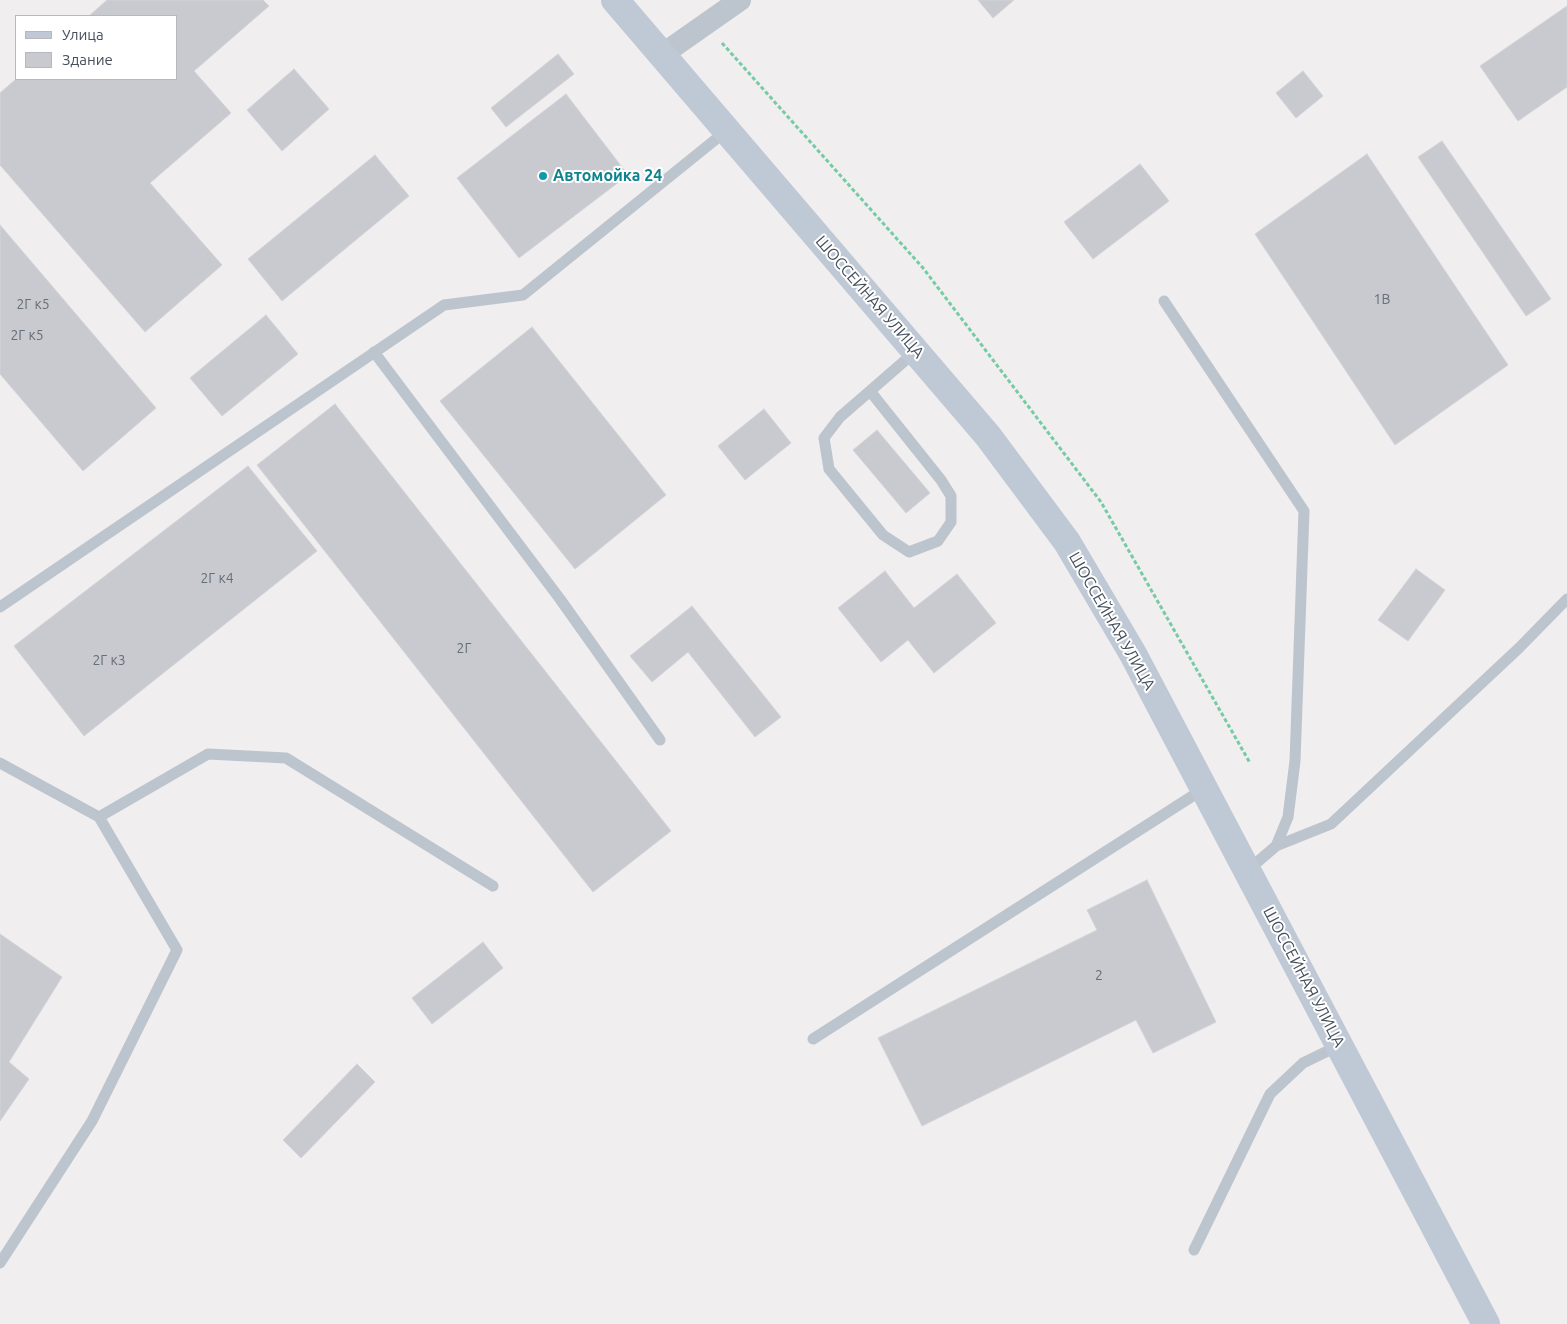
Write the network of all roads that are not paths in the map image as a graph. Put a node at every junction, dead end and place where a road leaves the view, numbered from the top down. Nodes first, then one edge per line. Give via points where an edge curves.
1 (615, 0) edge
2 (740, 0) edge
3 (663, 54) junction
4 (727, 130) junction
5 (1164, 301) dead end
6 (916, 351) junction
7 (374, 352) junction
8 (870, 391) junction
9 (1567, 599) edge
10 (0, 607) edge
11 (660, 740) dead end
12 (0, 763) edge
13 (1205, 788) junction
14 (99, 816) junction
15 (1276, 846) junction
16 (1248, 870) junction
17 (493, 886) dead end
18 (812, 1039) dead end
19 (1340, 1045) junction
20 (1194, 1250) dead end
21 (0, 1263) edge
22 (1486, 1324) edge

1 - 3 main road, ШОССЕЙНАЯ УЛИЦА
2 - 3 street
3 - 4 main road, ШОССЕЙНАЯ УЛИЦА
4 - 6 main road, ШОССЕЙНАЯ УЛИЦА
4 - 7 lane via 523,295 444,305
5 - 15 lane via 1304,511 1295,761 1288,817
6 - 8 lane
6 - 13 main road, ШОССЕЙНАЯ УЛИЦА via 988,436 1066,542 1133,654
7 - 10 lane
7 - 11 lane via 560,599
8 - 8 lane via 840,417 824,438 829,469 883,535 909,552 938,541 951,522 951,496
9 - 15 lane via 1331,824
12 - 14 lane
13 - 16 main road, ШОССЕЙНАЯ УЛИЦА
13 - 18 lane
14 - 17 lane via 208,754 286,758
14 - 21 lane via 177,950 92,1121
15 - 16 lane
16 - 19 main road, ШОССЕЙНАЯ УЛИЦА
19 - 20 lane via 1303,1063 1270,1094
19 - 22 main road, ШОССЕЙНАЯ УЛИЦА

